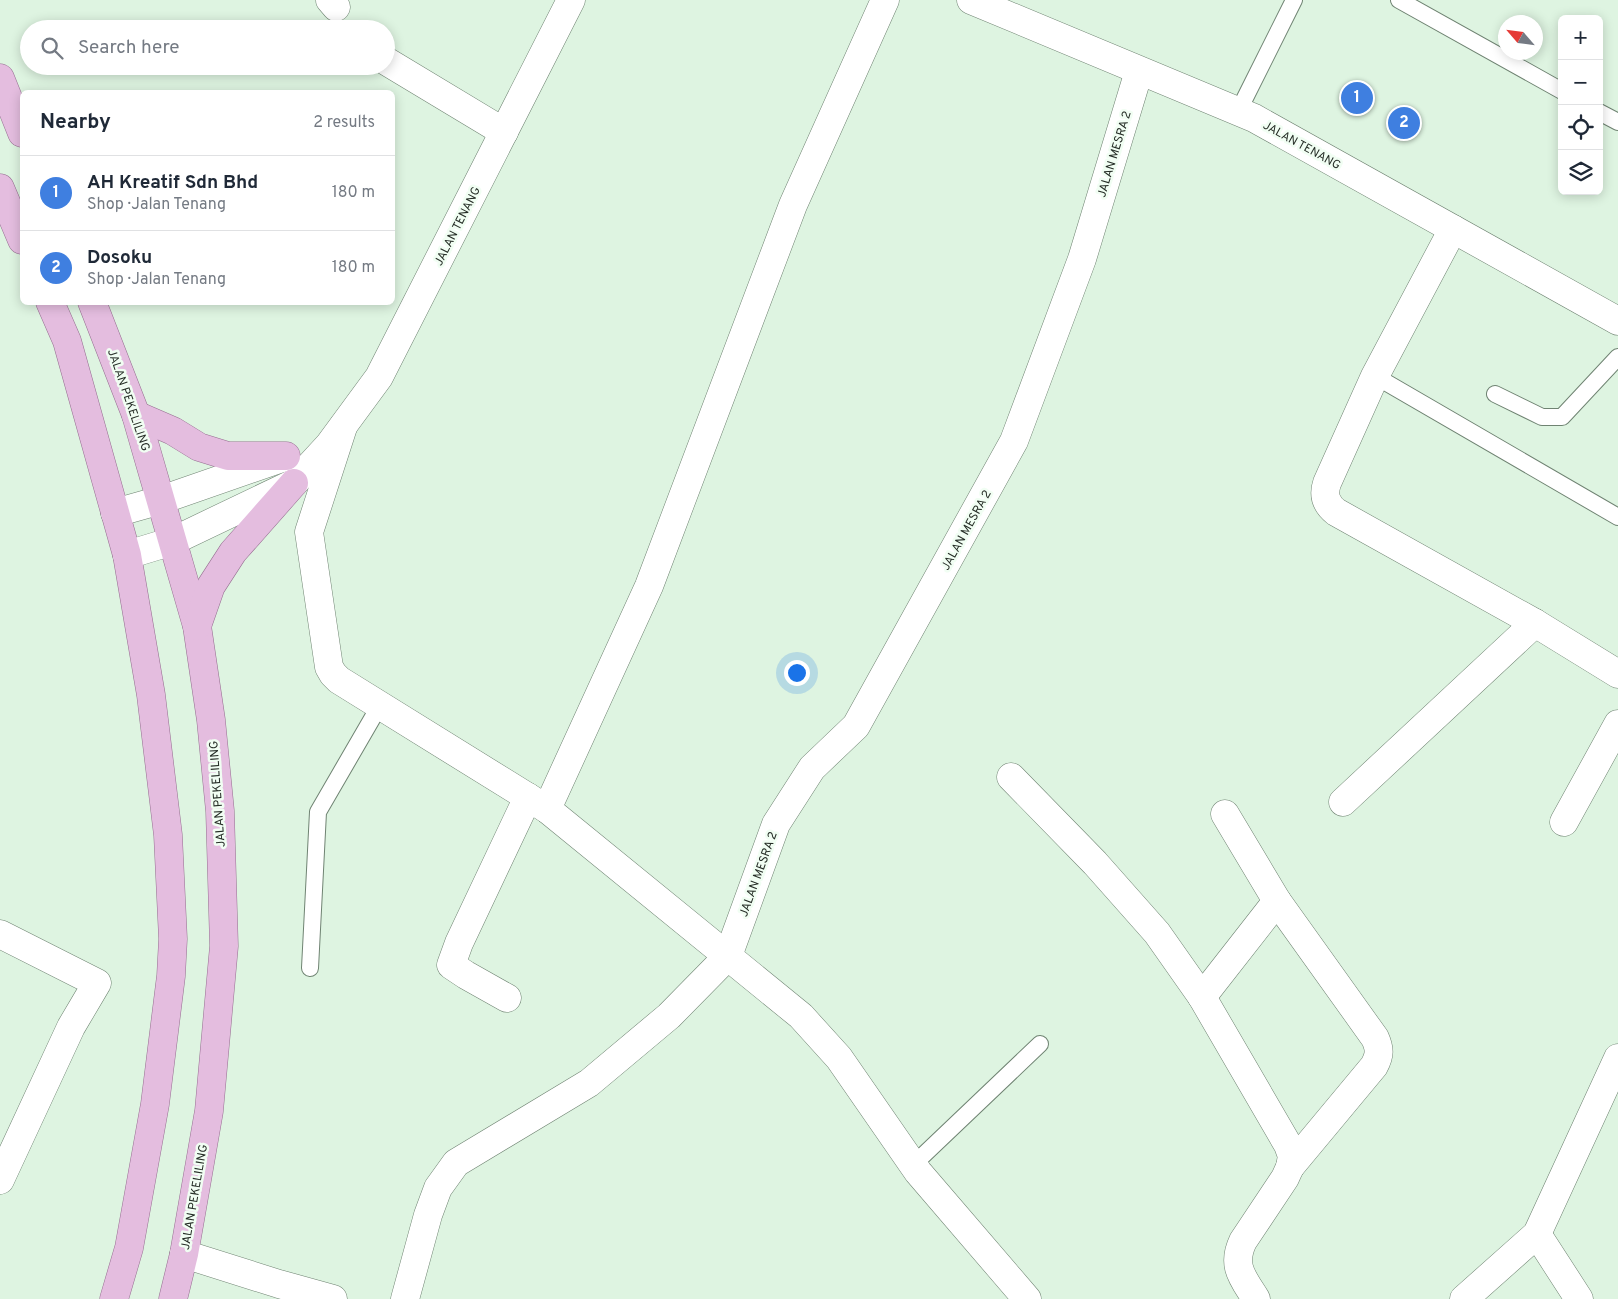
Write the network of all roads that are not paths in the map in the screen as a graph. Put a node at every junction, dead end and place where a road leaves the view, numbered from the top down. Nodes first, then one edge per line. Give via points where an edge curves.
1 (571, 0) edge
2 (885, 0) edge
3 (971, 0) edge
4 (1294, 0) edge
5 (1399, 0) edge
6 (395, 66) edge
7 (1140, 71) junction
8 (0, 78) edge
9 (1558, 89) edge
10 (1238, 112) junction
11 (1603, 114) edge
12 (1618, 122) edge
13 (20, 128) edge
14 (504, 132) junction
15 (0, 188) edge
16 (1453, 229) junction
17 (20, 235) edge
18 (51, 305) edge
19 (93, 305) edge
20 (1618, 321) edge
21 (1618, 357) edge
22 (1376, 376) junction
23 (1495, 394) dead end
24 (136, 416) junction
25 (336, 435) junction
26 (286, 456) junction
27 (294, 483) junction
28 (161, 500) junction
29 (115, 513) junction
30 (1618, 517) edge
31 (173, 541) junction
32 (128, 555) junction
33 (1535, 623) junction
34 (197, 626) junction
35 (1618, 674) edge
36 (380, 705) junction
37 (1618, 724) edge
38 (1011, 777) dead end
39 (1343, 802) dead end
40 (538, 803) junction
41 (1225, 814) dead end
42 (1564, 822) dead end
43 (1277, 900) junction
44 (0, 934) edge
45 (728, 956) junction
46 (310, 968) dead end
47 (1202, 997) junction
48 (507, 998) dead end
49 (1040, 1044) dead end
50 (1618, 1058) edge
51 (913, 1165) junction
52 (1290, 1167) junction
53 (0, 1180) edge
54 (1537, 1234) junction
55 (184, 1254) junction
56 (276, 1292) edge
57 (114, 1299) edge
58 (173, 1299) edge
59 (333, 1299) edge
60 (405, 1299) edge
61 (1027, 1299) edge
62 (1256, 1299) edge
63 (1464, 1299) edge
64 (1579, 1299) edge

1 - 14 street, JALAN TENANG
2 - 40 street via 793,205 649,586
3 - 7 street, JALAN TENANG
4 - 10 lane
5 - 9 lane
6 - 14 street
7 - 10 street, JALAN TENANG
7 - 45 street, JALAN MESRA 2 via 1082,260 1014,441 856,726 812,768 776,824
8 - 13 main road
10 - 16 street, JALAN TENANG
11 - 12 lane
14 - 25 street, JALAN TENANG via 379,377
15 - 17 main road
16 - 20 street, JALAN TENANG
16 - 22 street
18 - 29 main road via 67,341
19 - 24 main road, JALAN PEKELILING
21 - 23 lane via 1562,417 1542,418
22 - 30 lane
22 - 33 street via 1326,483 1324,491 1330,507
24 - 26 main road via 173,431 199,447 228,456
24 - 28 main road, JALAN PEKELILING
25 - 26 street
25 - 27 street, JALAN TENANG
25 - 36 street via 309,532 329,667 339,680
26 - 28 street
27 - 31 street, JALAN TENANG
27 - 34 main road via 233,552 211,586
28 - 29 street
28 - 31 main road, JALAN PEKELILING
29 - 32 main road
31 - 32 street, JALAN TENANG
31 - 34 main road, JALAN PEKELILING
32 - 57 main road via 151,696 168,835 172,939 171,976 155,1104 129,1248
33 - 35 street
33 - 39 street
34 - 55 main road, JALAN PEKELILING via 220,811 224,946 208,1111
36 - 40 street
36 - 46 lane via 318,812
37 - 42 street
38 - 47 street via 1095,863 1157,933
40 - 45 street
40 - 48 street via 459,943 451,965
41 - 43 street
43 - 47 street
43 - 52 street via 1379,1047 1379,1057 1374,1066
44 - 53 street via 97,983 72,1026
45 - 51 street via 801,1016 839,1058
45 - 60 street via 669,1016 589,1083 456,1163 438,1188 428,1214
47 - 52 street via 1288,1144 1292,1156
49 - 51 lane
50 - 54 street
51 - 61 street
52 - 62 street via 1238,1251 1240,1273
54 - 63 street
54 - 64 street
55 - 56 street
55 - 58 main road, JALAN PEKELILING
56 - 59 street

